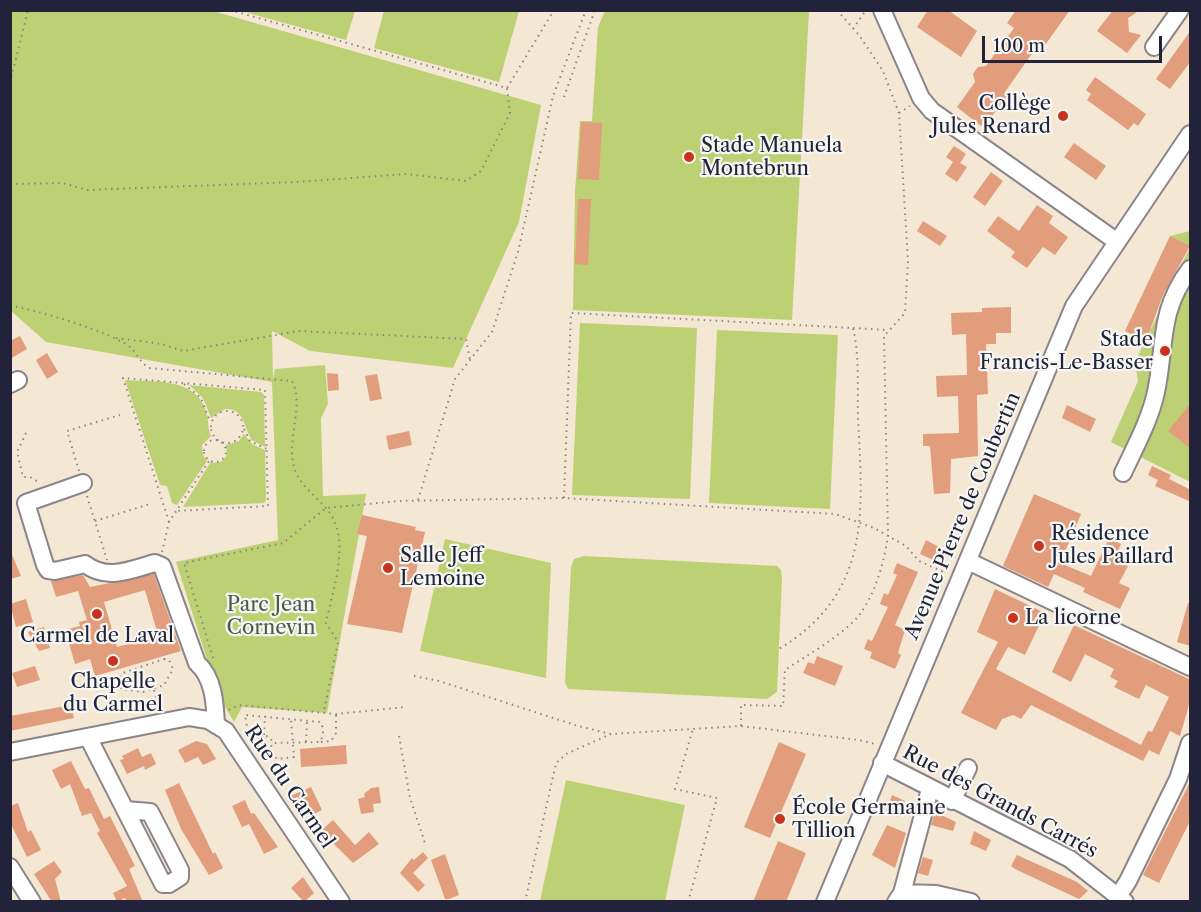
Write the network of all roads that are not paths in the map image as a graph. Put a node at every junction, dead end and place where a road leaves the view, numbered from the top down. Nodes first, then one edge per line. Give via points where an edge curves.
1 (882, 10) edge
2 (1180, 10) edge
3 (1155, 47) dead end
4 (1191, 134) edge
5 (1116, 241) junction
6 (1191, 269) edge
7 (1123, 473) dead end
8 (83, 483) dead end
9 (968, 561) junction
10 (1191, 667) edge
11 (219, 720) junction
12 (88, 737) junction
13 (1191, 743) edge
14 (10, 752) edge
15 (885, 756) junction
16 (968, 768) dead end
17 (930, 789) junction
18 (952, 801) junction
19 (124, 810) dead end
20 (10, 867) edge
21 (899, 897) edge
22 (1122, 898) edge
23 (32, 902) edge
24 (341, 902) edge
25 (825, 902) edge
26 (971, 902) edge

1 - 5 street via 921,98 932,111
2 - 3 street
4 - 5 street, Avenue Pierre de Coubertin
5 - 9 street, Avenue Pierre de Coubertin via 1063,329
6 - 7 street via 1169,306 1149,418
8 - 11 street via 26,503 48,570 85,564 111,574 158,563 162,566 197,663 209,682
9 - 10 street
9 - 15 street, Avenue Pierre de Coubertin
11 - 12 street, Rue du Carmel via 189,717
11 - 24 street, Rue du Carmel
12 - 14 street, Rue du Carmel
12 - 19 street
13 - 22 street
15 - 17 street, Rue des Grands Carrés
15 - 25 street, Avenue Pierre de Coubertin
16 - 18 street
17 - 18 street, Rue des Grands Carrés
17 - 21 street
18 - 22 street, Rue des Grands Carrés via 1070,859
20 - 23 street
21 - 26 street via 936,894

